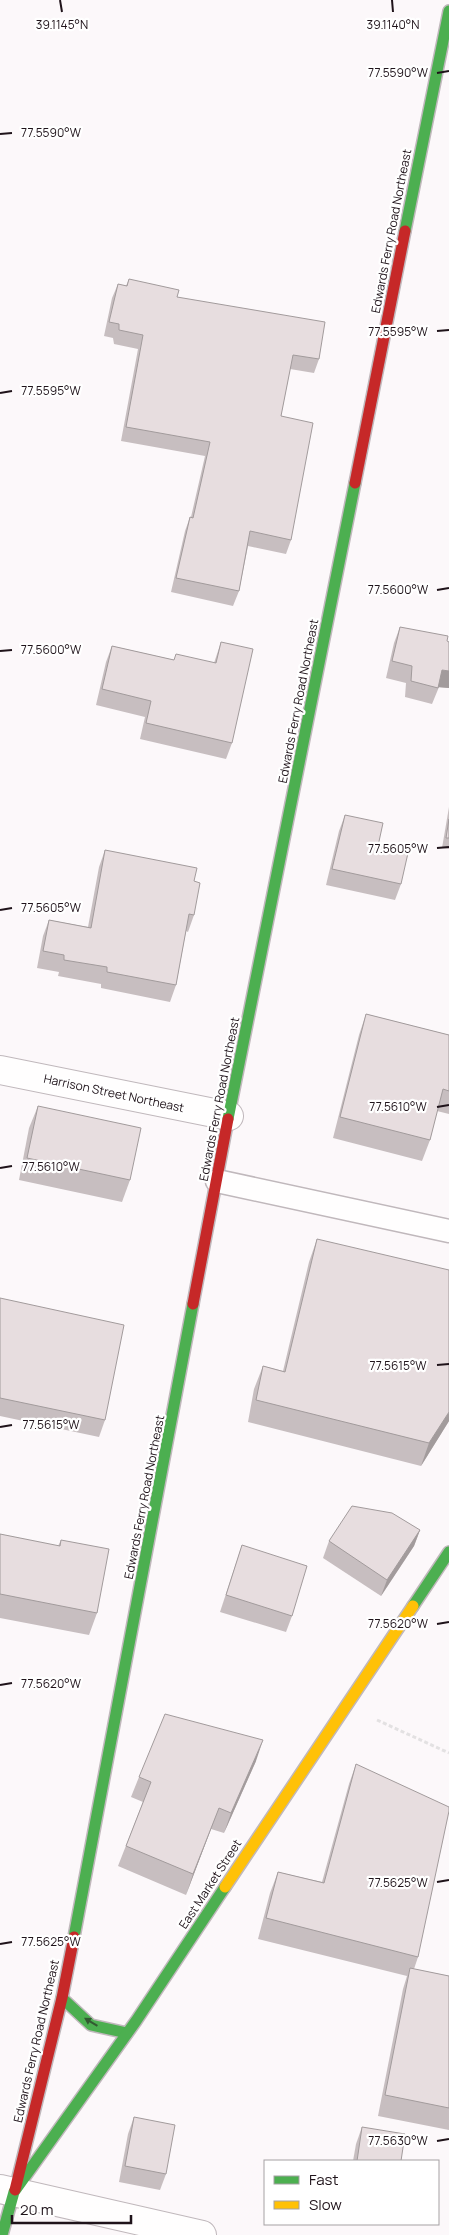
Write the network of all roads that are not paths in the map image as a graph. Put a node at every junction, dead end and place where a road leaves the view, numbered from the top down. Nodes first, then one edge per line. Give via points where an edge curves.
1 (449, 11) edge
2 (0, 1070) edge
3 (229, 1116) junction
4 (217, 1180) junction
5 (449, 1231) edge
6 (449, 1552) edge
7 (62, 1998) junction
8 (127, 2033) junction
9 (7, 2190) edge
10 (2, 2235) edge
11 (202, 2235) edge

1 - 3 street, Edwards Ferry Road Northeast
2 - 3 street, Harrison Street Northeast
3 - 4 street, Edwards Ferry Road Northeast
4 - 5 lane
4 - 7 street, Edwards Ferry Road Northeast
6 - 8 street, East Market Street
8 -> 7 street via 91,2025
7 - 9 street, Edwards Ferry Road Northeast
8 - 9 street, East Market Street
9 - 10 street, East Market Street
9 - 11 street

